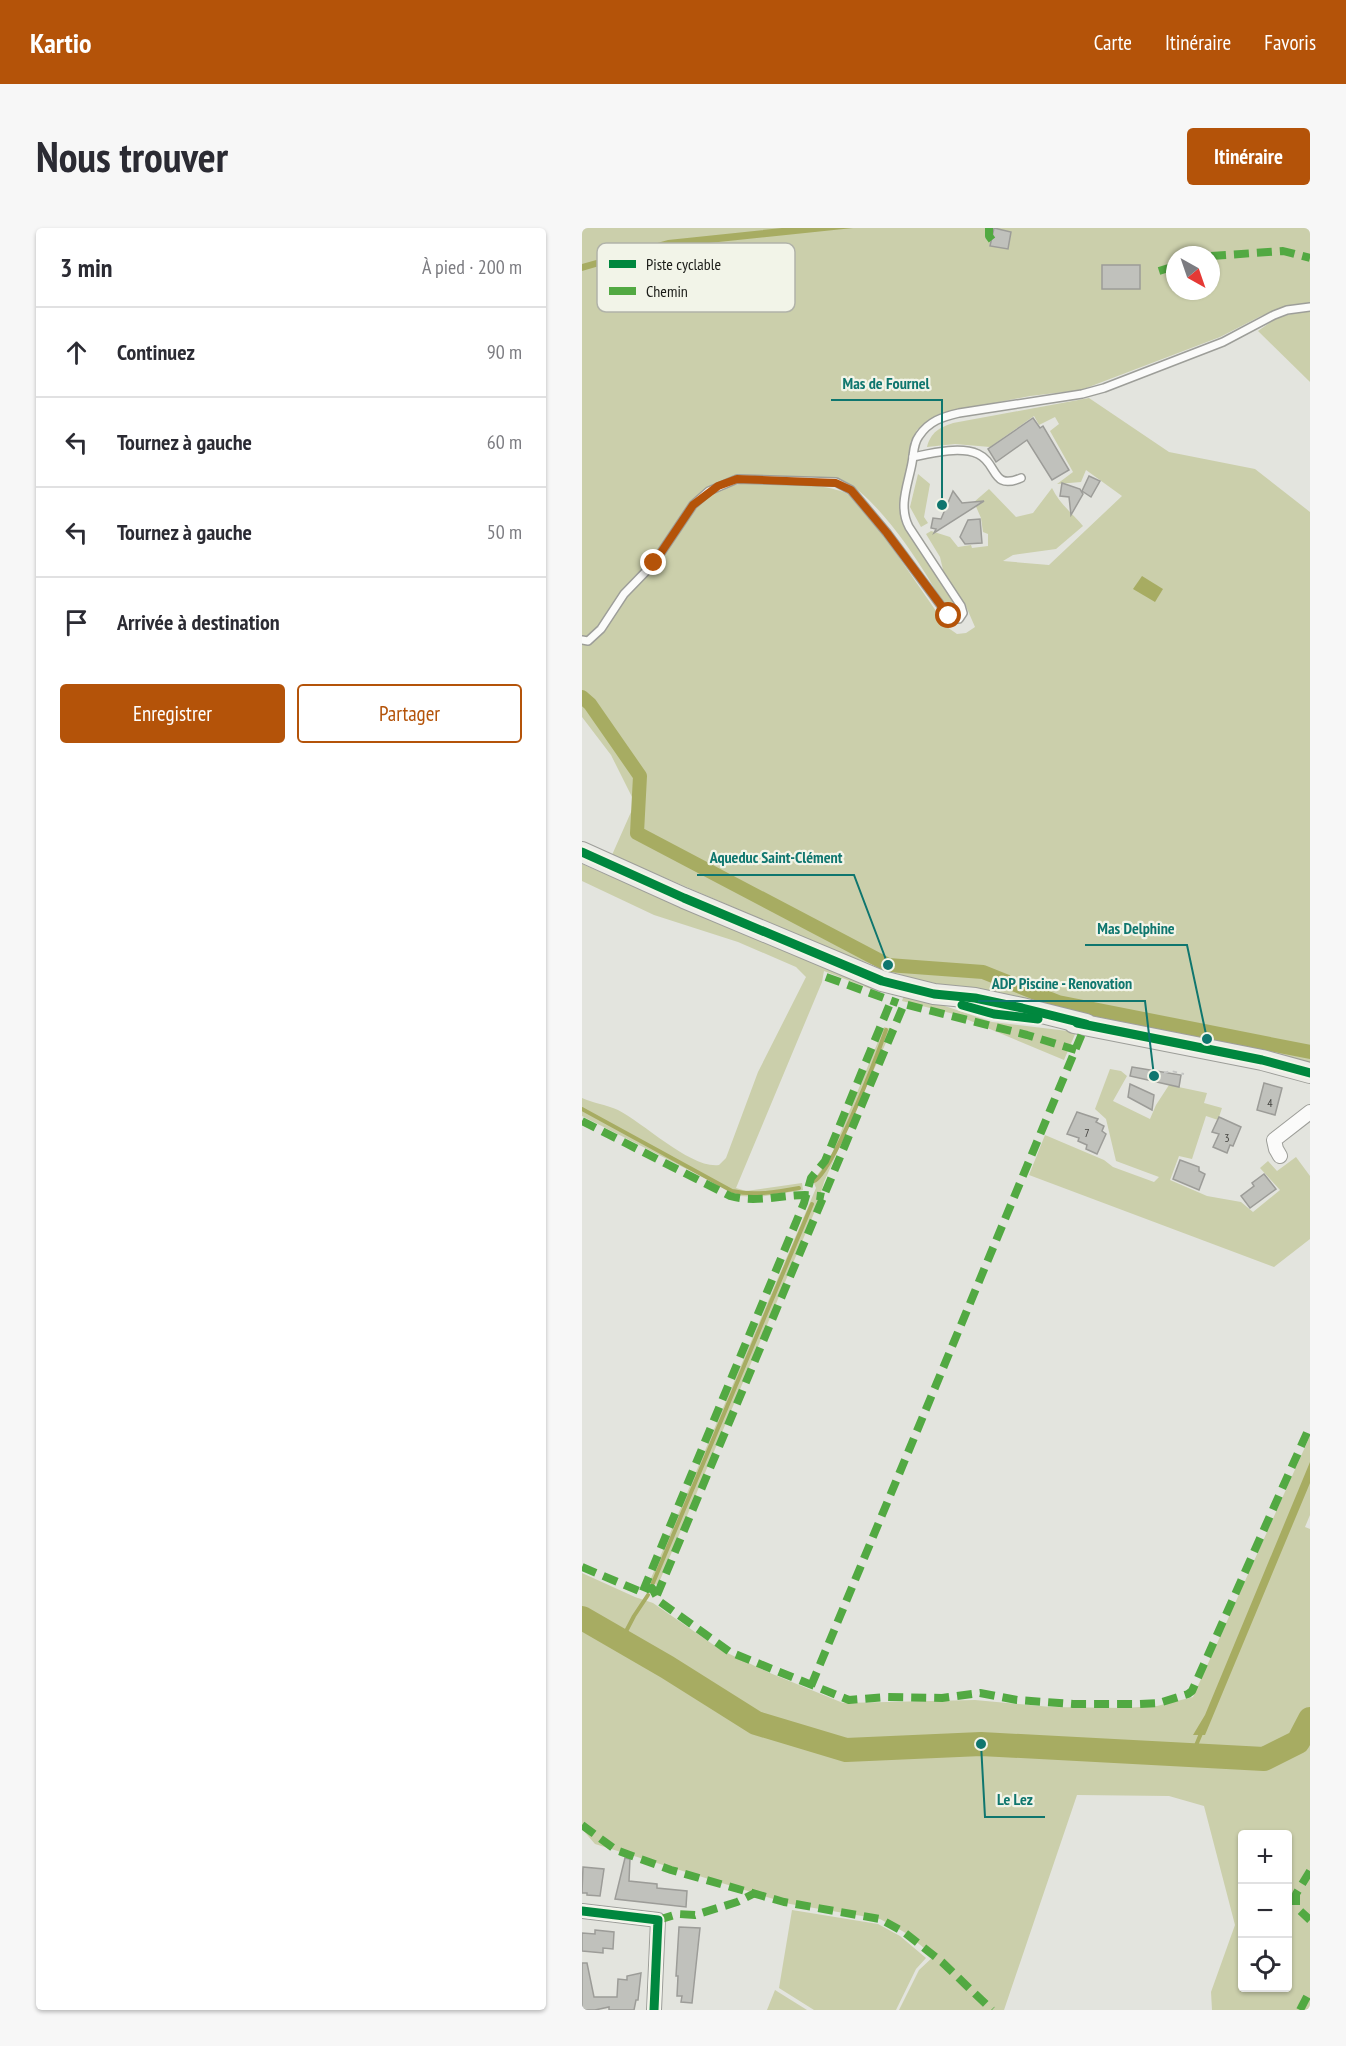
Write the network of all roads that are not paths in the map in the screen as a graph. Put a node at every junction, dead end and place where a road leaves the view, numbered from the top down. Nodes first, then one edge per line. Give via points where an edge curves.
1 (1310, 307) edge
2 (913, 457) junction
3 (1021, 478) dead end
4 (582, 640) edge
5 (582, 852) edge
6 (1310, 1073) edge
7 (1310, 1112) edge
8 (1281, 1156) dead end
9 (582, 1911) edge
10 (654, 2010) edge

1 - 2 lane via 1274,315 1223,342 1104,388 943,417 920,434
2 - 3 lane via 971,452 985,458 1001,480 1010,483
2 - 4 lane via 904,515 961,606 963,613 959,619 951,619 887,533 844,485 737,479 718,486 693,505 654,563 624,594 596,635
5 - 6 street via 897,986 1008,1005
7 - 8 street via 1275,1140
9 - 10 street via 658,1920

